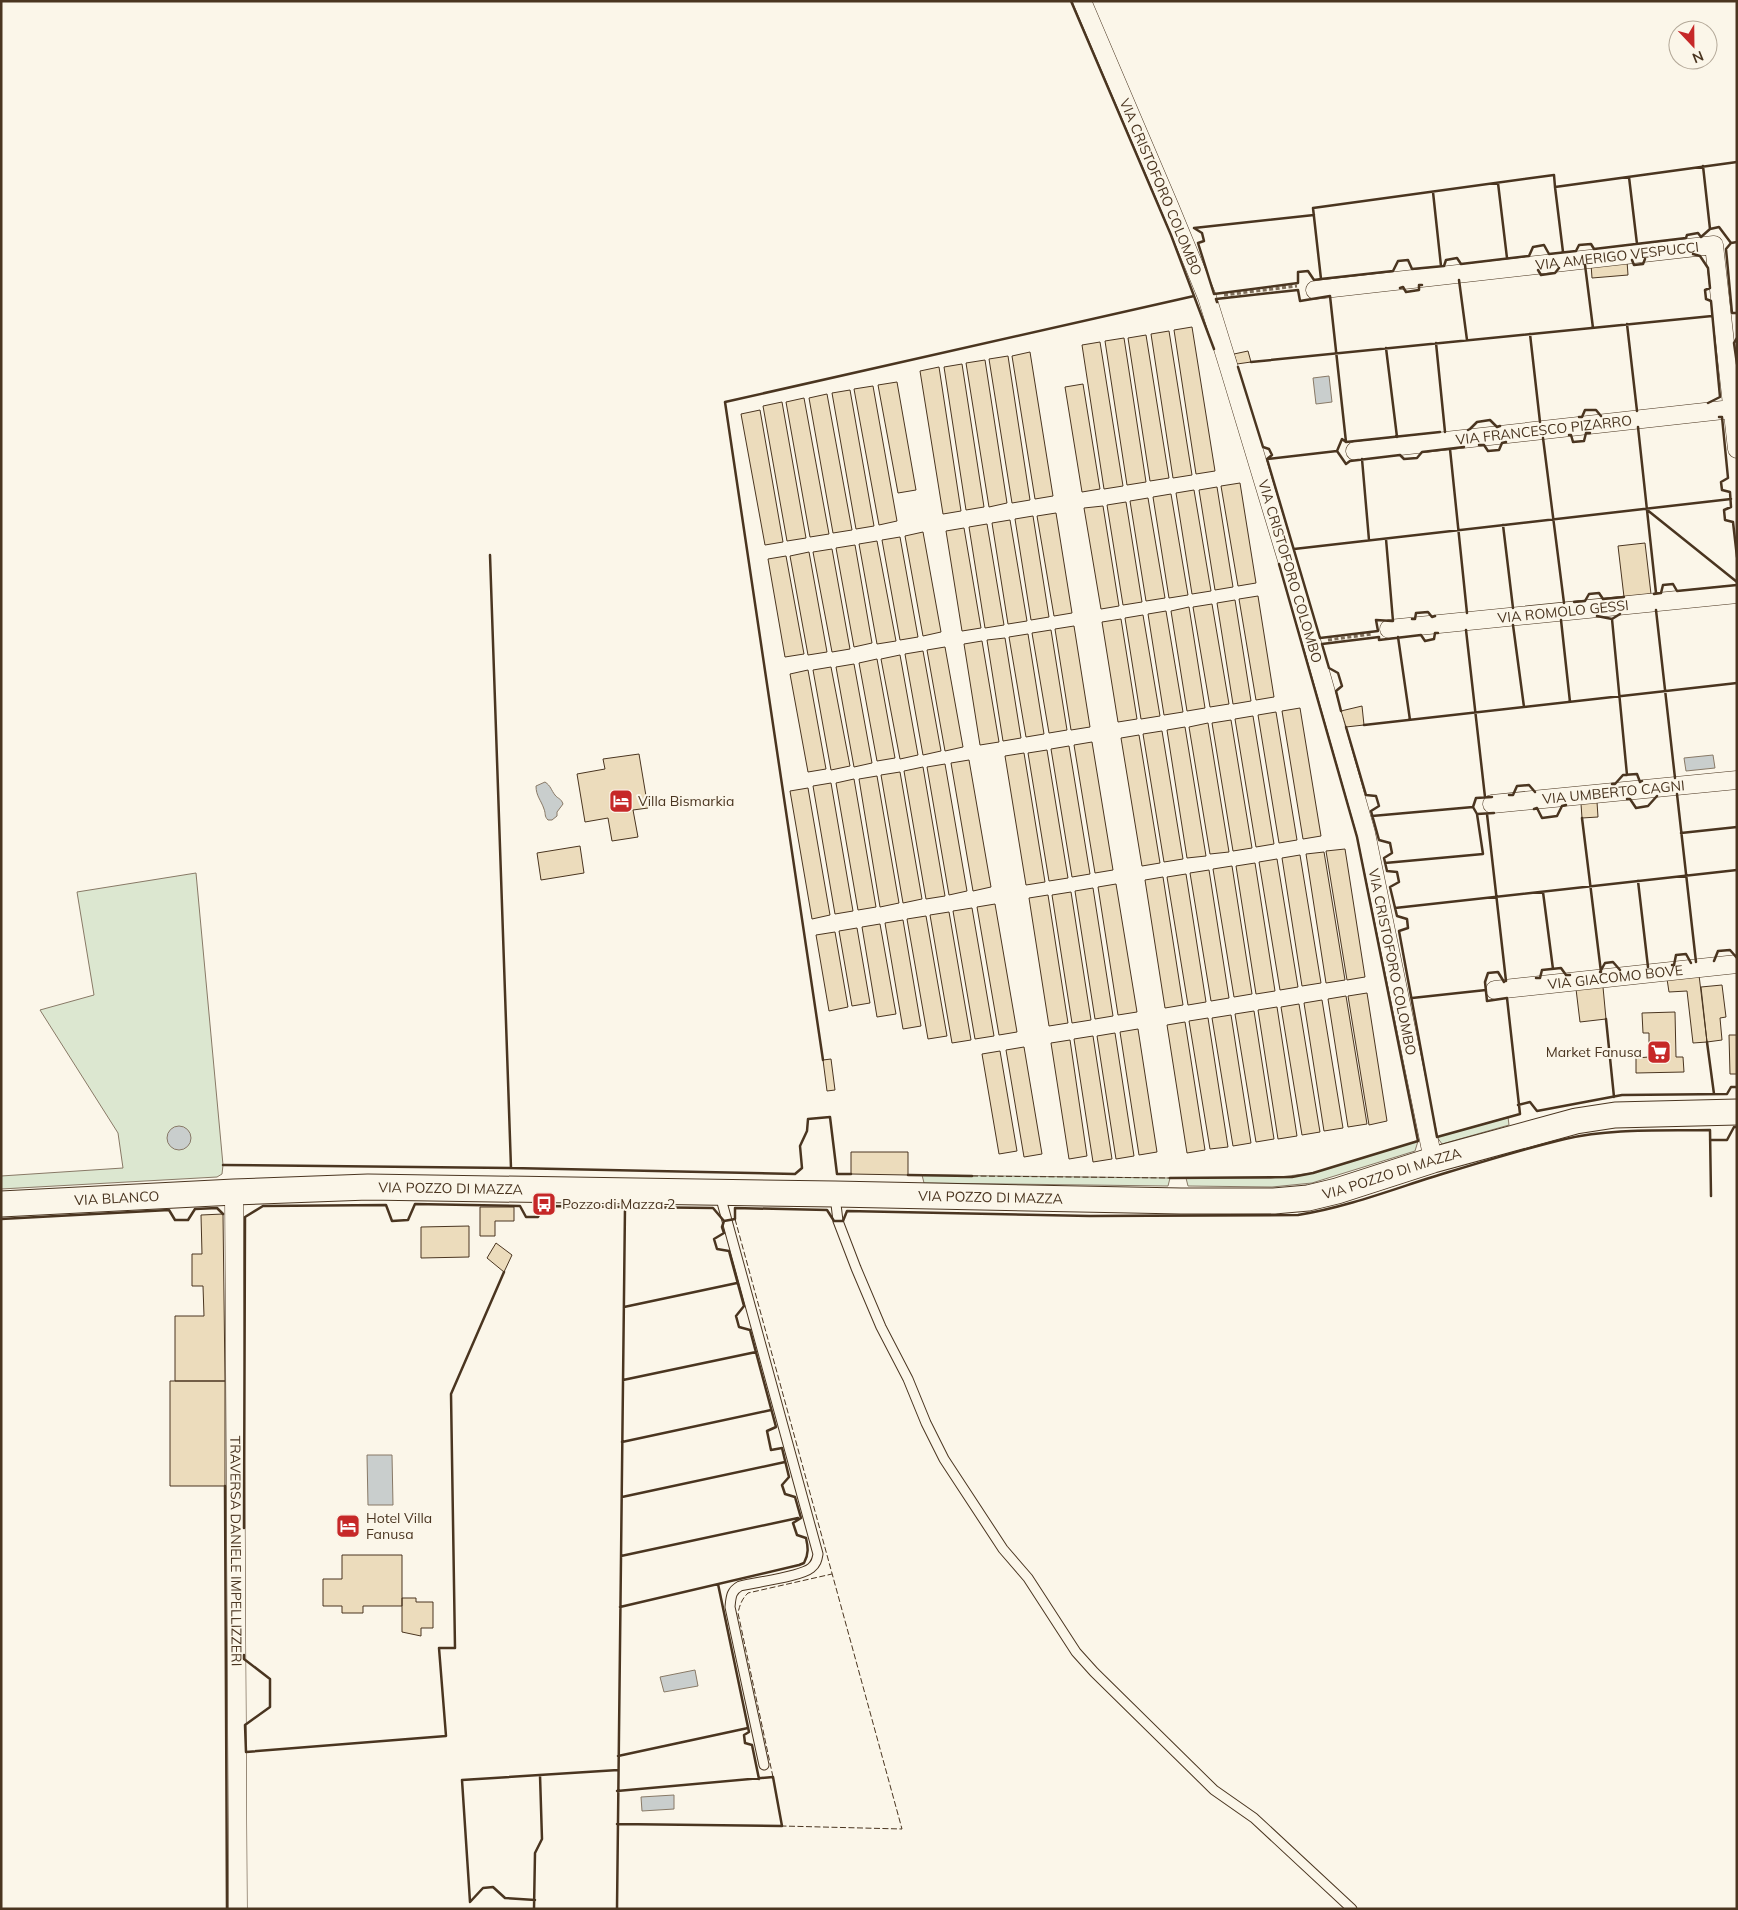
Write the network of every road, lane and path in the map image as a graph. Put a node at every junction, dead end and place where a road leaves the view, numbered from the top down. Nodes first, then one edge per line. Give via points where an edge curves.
1 (1082, 1) edge
2 (1315, 290) joint
3 (1207, 297) junction
4 (1730, 323) edge
5 (1732, 409) junction
6 (1737, 449) edge
7 (1355, 451) dead end
8 (1737, 594) edge
9 (1389, 629) joint
10 (1312, 643) junction
11 (1737, 780) edge
12 (1492, 804) dead end
13 (1737, 964) edge
14 (1496, 990) dead end
15 (1737, 1112) edge
16 (1433, 1160) junction
17 (234, 1192) junction
18 (720, 1192) junction
19 (834, 1194) junction
20 (1, 1204) edge
21 (764, 1765) dead end
22 (238, 1909) edge
23 (1352, 1909) edge

1 - 3 street, VIA CRISTOFORO COLOMBO
2 - 3 path via 1298,286
2 - 4 street, VIA AMERIGO VESPUCCI via 1714,245
3 - 10 street, VIA CRISTOFORO COLOMBO
4 - 5 street, VIA AMERIGO VESPUCCI
5 - 6 street, VIA AMERIGO VESPUCCI
5 - 7 street, VIA FRANCESCO PIZARRO
8 - 9 street, VIA ROMOLO GESSI
9 - 10 path via 1382,633
10 - 16 street, VIA CRISTOFORO COLOMBO via 1374,863
11 - 12 street, VIA UMBERTO CAGNI
13 - 14 street, VIA GIACOMO BOVE
15 - 16 street, VIA POZZO DI MAZZA via 1615,1115 1531,1133
16 - 19 street, VIA POZZO DI MAZZA via 1337,1191 1274,1201
17 - 18 street, VIA POZZO DI MAZZA via 368,1187
17 - 20 street, VIA BLANCO
17 - 22 street, TRAVERSA DANIELE IMPELLIZZERI
18 - 19 street, VIA POZZO DI MAZZA
18 - 21 lane via 818,1554 810,1569 740,1586 731,1595 730,1607
19 - 23 lane via 838,1221 856,1268 944,1459 1003,1549 1046,1603 1076,1652 1214,1790 1254,1818

